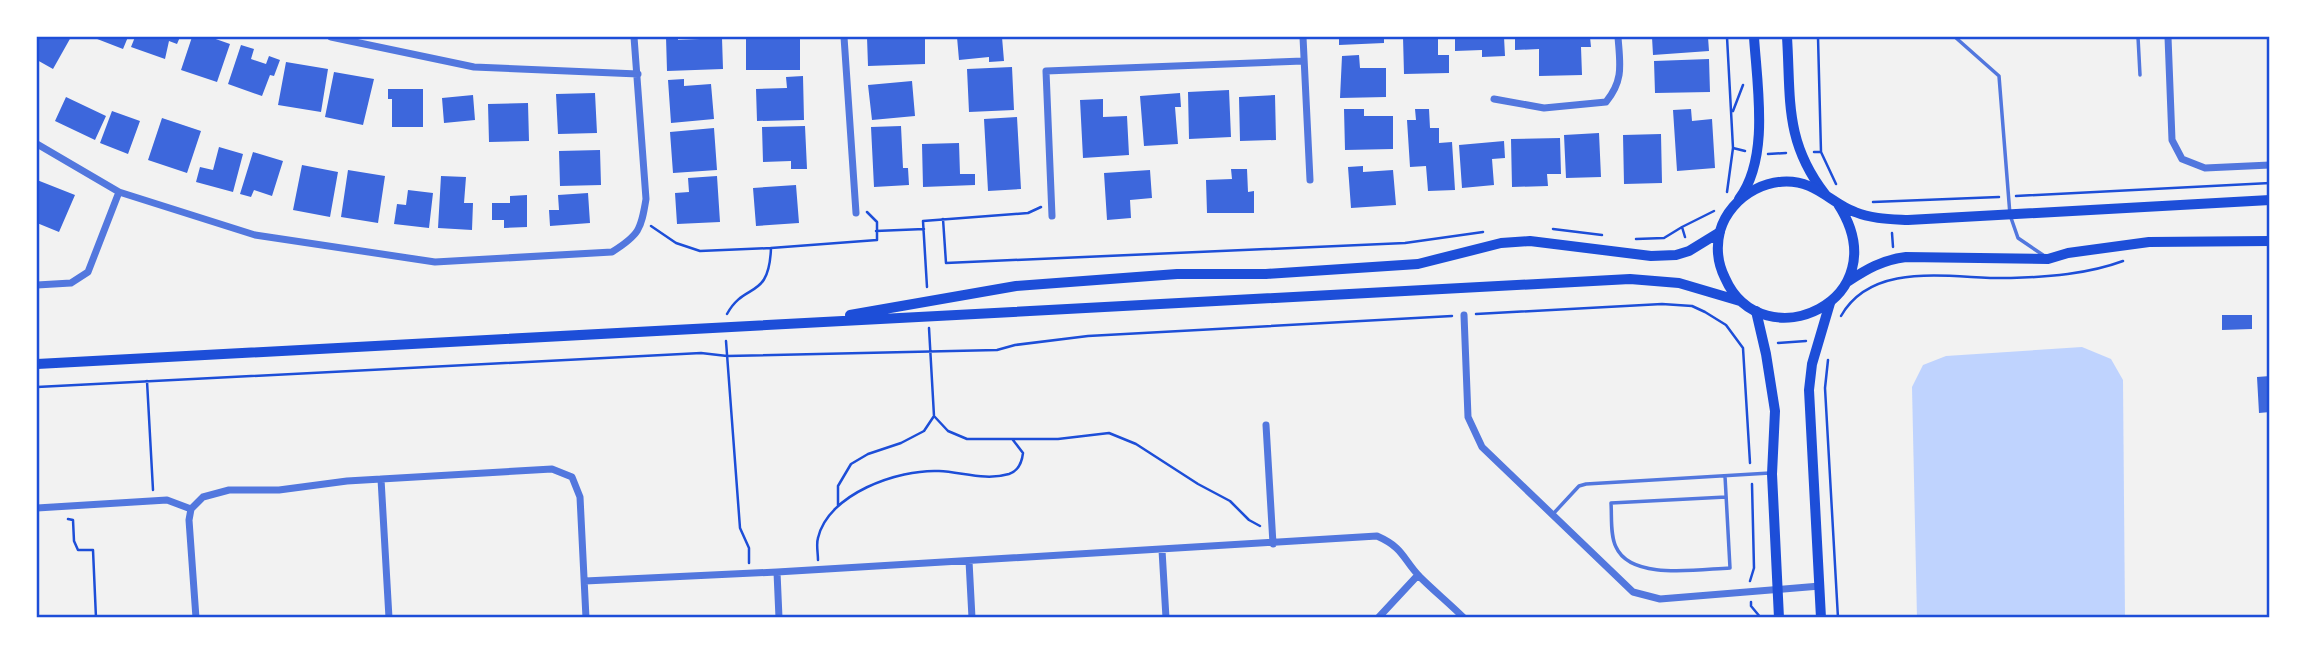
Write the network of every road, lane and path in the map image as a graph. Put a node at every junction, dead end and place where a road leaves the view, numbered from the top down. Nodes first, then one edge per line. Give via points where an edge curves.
1 (331, 37) edge
2 (634, 37) edge
3 (844, 37) edge
4 (1303, 37) edge
5 (1618, 37) edge
6 (1727, 37) edge
7 (1754, 37) edge
8 (1787, 37) edge
9 (1818, 37) edge
10 (1955, 37) edge
11 (2137, 37) edge
12 (2168, 37) edge
13 (1303, 61) junction
14 (638, 74) junction
15 (2140, 75) dead end
16 (1494, 99) dead end
17 (37, 144) edge
18 (1733, 148) junction
19 (1821, 152) junction
20 (1800, 153) junction
21 (1757, 155) junction
22 (2270, 164) edge
23 (1310, 180) dead end
24 (2270, 183) edge
25 (119, 192) junction
26 (1839, 192) dead end
27 (1825, 194) junction
28 (2007, 197) junction
29 (854, 200) junction
30 (1723, 200) dead end
31 (2270, 200) edge
32 (1891, 201) junction
33 (1868, 202) dead end
34 (1051, 203) junction
35 (1838, 204) junction
36 (1724, 210) junction
37 (856, 213) dead end
38 (2010, 215) junction
39 (1052, 216) dead end
40 (943, 219) junction
41 (1892, 219) junction
42 (643, 220) junction
43 (1682, 227) junction
44 (1543, 229) dead end
45 (876, 231) junction
46 (1490, 231) dead end
47 (1720, 232) junction
48 (1610, 236) dead end
49 (1634, 239) dead end
50 (2270, 241) edge
51 (771, 248) junction
52 (1689, 251) junction
53 (1894, 258) junction
54 (2048, 259) junction
55 (2126, 260) dead end
56 (1895, 280) junction
57 (1847, 282) junction
58 (37, 285) edge
59 (1692, 286) junction
60 (1740, 300) junction
61 (1830, 303) junction
62 (1692, 306) junction
63 (1755, 311) junction
64 (1464, 315) junction
65 (806, 323) junction
66 (1837, 327) dead end
67 (726, 328) junction
68 (1820, 340) junction
69 (1764, 345) junction
70 (1743, 348) junction
71 (727, 356) junction
72 (37, 364) edge
73 (147, 381) junction
74 (37, 387) edge
75 (1266, 425) dead end
76 (1012, 438) junction
77 (1751, 469) dead end
78 (1773, 473) junction
79 (1725, 475) junction
80 (381, 479) junction
81 (1752, 482) dead end
82 (1726, 498) junction
83 (154, 500) junction
84 (59, 506) junction
85 (838, 506) junction
86 (37, 508) edge
87 (191, 509) junction
88 (1552, 515) junction
89 (1272, 533) junction
90 (1273, 544) junction
91 (1162, 550) junction
92 (969, 561) junction
93 (818, 570) junction
94 (777, 572) junction
95 (749, 574) junction
96 (1418, 575) junction
97 (584, 582) junction
98 (1820, 586) junction
99 (1778, 590) junction
100 (1750, 592) junction
101 (96, 618) edge
102 (196, 618) edge
103 (389, 618) edge
104 (586, 618) edge
105 (779, 618) edge
106 (972, 618) edge
107 (1166, 618) edge
108 (1378, 618) edge
109 (1464, 618) edge
110 (1760, 618) edge
111 (1779, 618) edge
112 (1821, 618) edge
113 (1838, 618) edge

1 - 14 street via 474,67
2 - 14 street
3 - 29 street
4 - 13 street
5 - 16 street via 1621,71 1616,90 1606,102 1544,108
6 - 18 path
7 - 21 main road
8 - 20 main road via 1792,122
9 - 19 path
10 - 28 lane via 1999,76
11 - 15 lane
12 - 22 street via 2172,141 2182,159 2205,168
13 - 23 street
13 - 34 street via 1046,71
14 - 42 street via 646,199
17 - 25 street
18 - 21 path
18 - 30 path
19 - 20 path
19 - 26 path
20 - 21 path
20 - 27 main road
21 - 36 main road via 1745,191
24 - 28 path
25 - 42 street via 255,236 435,262 612,251 633,239
25 - 58 street via 88,272 71,283
27 - 35 main road
27 - 36 main road via 1806,184 1785,181 1764,185
28 - 32 path
28 - 38 lane
29 - 37 street
29 - 45 path via 877,222
31 - 38 main road
32 - 33 path
32 - 41 path
34 - 39 street
34 - 40 path via 1028,213
35 - 41 main road via 1857,213
35 - 57 main road via 1855,242
36 - 43 path
36 - 47 main road
38 - 41 main road
38 - 54 lane via 2018,238
40 - 45 path via 923,220 924,229
40 - 46 path via 946,262 1405,243
41 - 53 path
42 - 51 path via 676,243 700,251
43 - 49 path via 1664,238
43 - 52 path
44 - 48 path
45 - 51 path via 877,240
47 - 52 main road
47 - 60 main road via 1721,269
50 - 54 main road via 2149,242
51 - 67 path via 770,269 763,284 731,306
52 - 65 main road via 1651,256 1530,241 1501,243 1406,265 1016,286
53 - 54 main road
53 - 56 path
53 - 57 main road via 1872,265
55 - 56 path via 2040,277 1929,275
56 - 66 path via 1858,296
57 - 61 main road
59 - 60 main road
59 - 62 path
59 - 65 main road via 1630,279
60 - 63 main road
61 - 63 main road via 1794,318
61 - 68 main road
62 - 64 path
62 - 70 path via 1726,326
63 - 69 main road
64 - 71 path via 1087,336 997,350
64 - 88 street via 1468,417 1482,447
65 - 67 main road
67 - 71 path
67 - 72 main road
68 - 69 path
68 - 98 main road via 1809,390
68 - 113 path via 1832,340 1825,388
69 - 70 path
69 - 78 main road via 1775,411
70 - 77 path
71 - 73 path via 701,353
71 - 95 path via 740,528 749,548
73 - 74 path
73 - 83 path
75 - 89 street
76 - 85 path via 1023,453 1022,463 1011,473 979,477 938,471 905,474 873,485
76 - 85 path via 967,439 948,431 934,416 924,431 851,464 838,486
76 - 89 path via 1109,433 1136,444 1230,501 1249,520
78 - 79 lane
78 - 99 main road
79 - 82 lane
79 - 88 lane via 1586,484
80 - 87 street via 279,490 229,490 203,497
80 - 97 street via 552,469 572,477 580,497
80 - 103 street
81 - 100 path via 1754,568
82 - 82 lane via 1730,568 1651,570 1625,559 1617,550 1611,503
83 - 84 street
83 - 87 street
84 - 86 street
84 - 101 path via 60,518 73,520 78,550 93,550
85 - 93 path via 817,538
87 - 102 street
88 - 100 street via 1633,592 1660,599
89 - 90 street
90 - 91 street
90 - 96 street via 1377,536 1401,551
91 - 92 street
91 - 107 street
92 - 93 street
92 - 106 street
93 - 94 street
94 - 95 street
94 - 105 street
95 - 97 street
96 - 108 street
96 - 109 street
97 - 104 street
98 - 99 street
98 - 112 main road
99 - 100 street
99 - 111 main road
100 - 110 path via 1751,607

